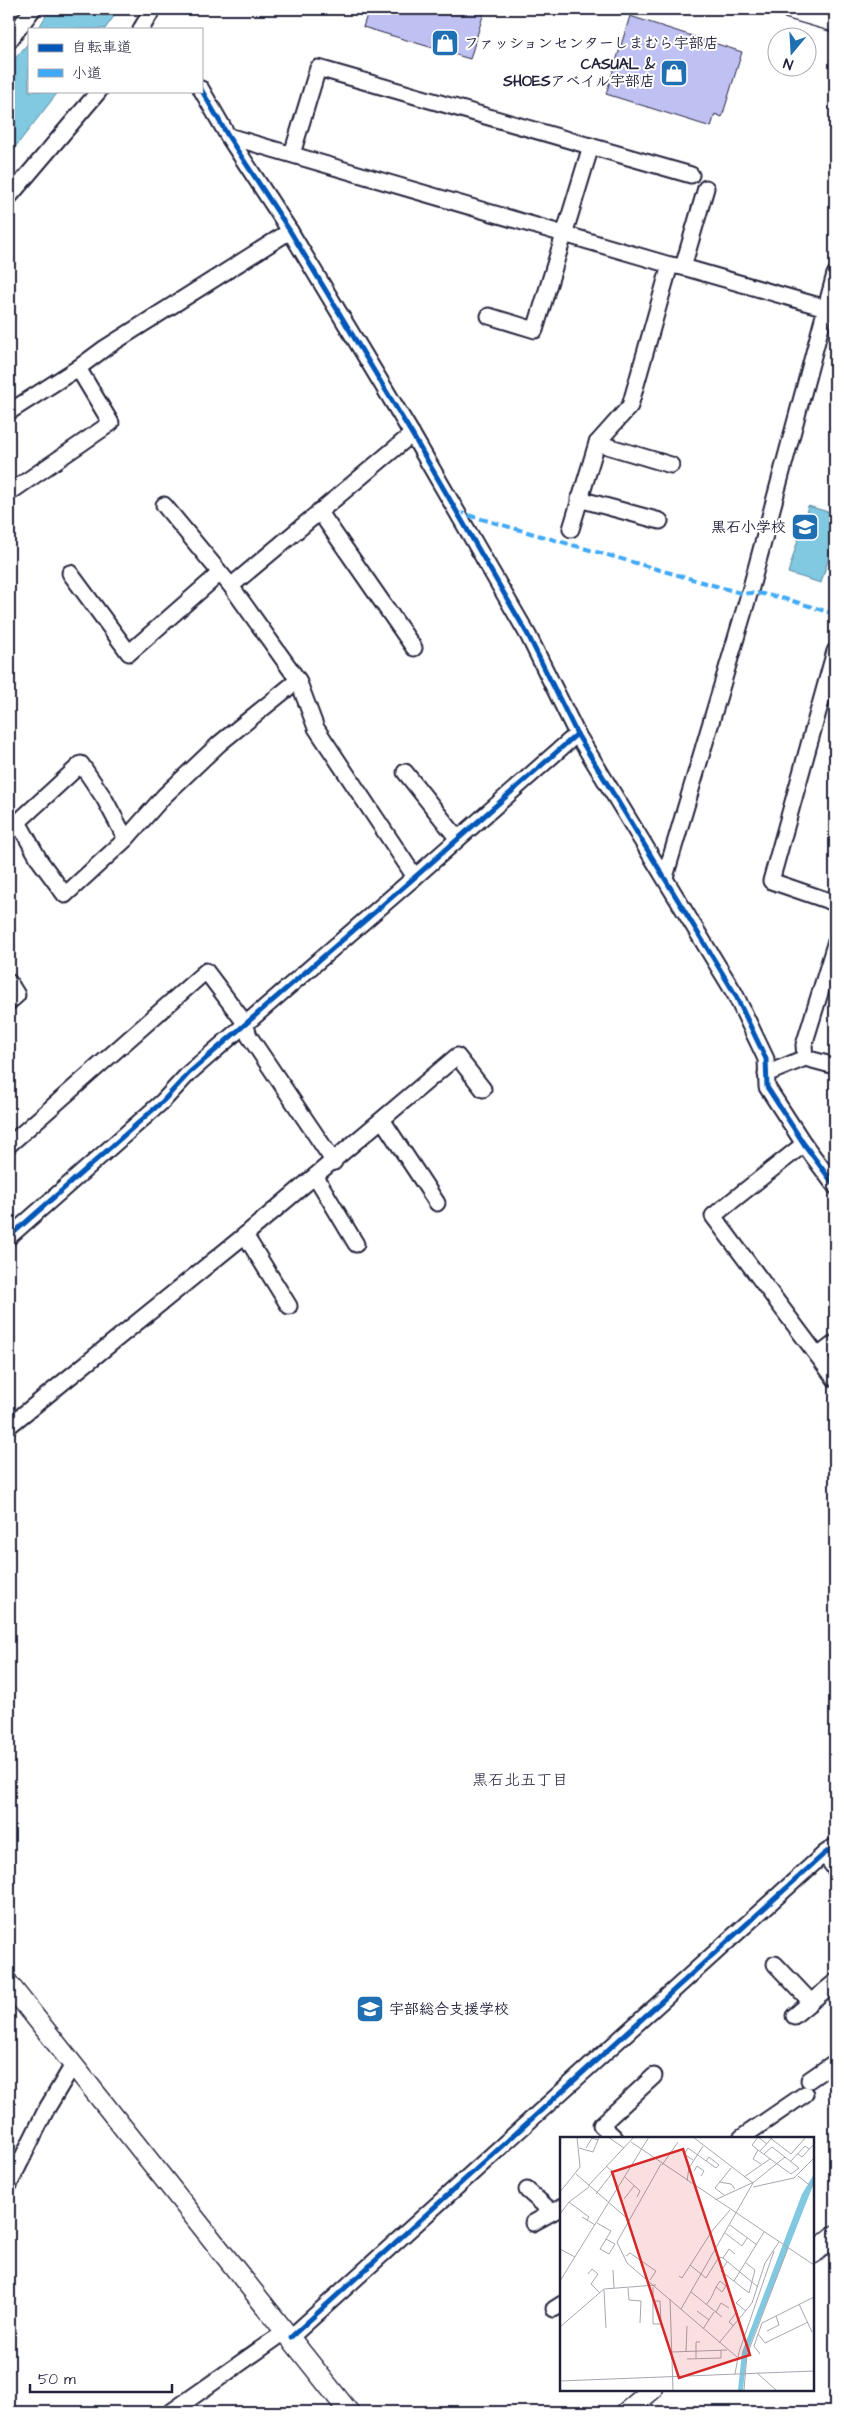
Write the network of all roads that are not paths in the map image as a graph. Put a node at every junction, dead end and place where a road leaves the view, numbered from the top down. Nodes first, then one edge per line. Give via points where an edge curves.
1 (33, 9) edge
2 (152, 9) edge
3 (790, 9) edge
4 (835, 22) edge
5 (144, 28) edge
6 (9, 41) edge
7 (202, 91) edge
8 (98, 92) edge
9 (228, 136) junction
10 (591, 146) junction
11 (292, 154) junction
12 (691, 175) dead end
13 (706, 188) dead end
14 (9, 198) edge
15 (290, 231) junction
16 (566, 233) junction
17 (676, 266) junction
18 (835, 274) edge
19 (826, 308) junction
20 (489, 316) dead end
21 (78, 368) junction
22 (9, 412) edge
23 (412, 434) junction
24 (597, 443) junction
25 (671, 465) dead end
26 (9, 493) edge
27 (579, 499) junction
28 (164, 505) dead end
29 (319, 511) junction
30 (660, 521) dead end
31 (571, 529) dead end
32 (70, 574) dead end
33 (219, 574) junction
34 (231, 586) junction
35 (414, 648) dead end
36 (835, 651) edge
37 (298, 680) junction
38 (577, 734) junction
39 (405, 772) dead end
40 (126, 839) junction
41 (458, 839) junction
42 (415, 877) junction
43 (666, 877) junction
44 (835, 902) edge
45 (835, 944) edge
46 (9, 982) edge
47 (9, 1002) edge
48 (245, 1023) junction
49 (806, 1058) junction
50 (835, 1066) edge
51 (766, 1074) junction
52 (483, 1088) dead end
53 (383, 1121) junction
54 (804, 1144) junction
55 (9, 1145) edge
56 (334, 1162) junction
57 (316, 1177) junction
58 (835, 1186) edge
59 (437, 1203) dead end
60 (245, 1235) junction
61 (9, 1237) edge
62 (356, 1244) dead end
63 (289, 1306) dead end
64 (835, 1343) edge
65 (818, 1356) junction
66 (835, 1379) edge
67 (9, 1426) edge
68 (830, 1850) edge
69 (835, 1870) edge
70 (775, 1964) dead end
71 (835, 1982) edge
72 (9, 1984) edge
73 (811, 2002) junction
74 (794, 2016) dead end
75 (835, 2062) edge
76 (73, 2065) junction
77 (654, 2076) dead end
78 (614, 2137) edge
79 (742, 2137) edge
80 (9, 2185) edge
81 (528, 2190) dead end
82 (557, 2210) edge
83 (534, 2223) dead end
84 (835, 2235) edge
85 (814, 2253) edge
86 (288, 2334) junction
87 (651, 2391) edge
88 (172, 2412) edge
89 (348, 2412) edge
90 (626, 2412) edge

1 - 6 street
2 - 5 street
3 - 4 street
7 - 9 street
8 - 14 street
9 - 11 street
9 - 15 street
10 - 11 street via 318,68
10 - 12 street
10 - 16 street
11 - 16 street
13 - 17 street
15 - 21 street via 104,348
15 - 23 street
16 - 17 street
16 - 20 street via 535,330
17 - 19 street
17 - 24 street via 630,406
18 - 19 street
19 - 43 street via 750,591
21 - 22 street
21 - 26 street via 111,423
23 - 29 street
23 - 38 street via 528,635
24 - 25 street
24 - 27 street
27 - 30 street
27 - 31 street
28 - 33 street
29 - 34 street
29 - 35 street
32 - 33 street via 129,653
33 - 34 street
34 - 37 street
36 - 44 street via 771,881
37 - 40 street via 220,743 164,796
37 - 42 street via 316,728
38 - 41 street
38 - 43 street
39 - 41 street
40 - 40 street via 81,764 18,822 40,861 65,895
41 - 42 street
42 - 48 street
43 - 51 street via 735,994 766,1058
45 - 49 street via 804,1045
46 - 47 street via 17,995
48 - 55 street via 206,971
48 - 56 street via 249,1036
48 - 61 street via 189,1072 163,1102
49 - 50 street
49 - 51 street
51 - 54 street via 766,1087
52 - 53 street via 456,1056
53 - 56 street
53 - 59 street
54 - 58 street
54 - 65 street via 713,1216
56 - 57 street
57 - 60 street
57 - 62 street
60 - 63 street
60 - 67 street
64 - 65 street
65 - 66 street
68 - 69 street
68 - 86 street
70 - 73 street
71 - 73 street
72 - 76 street
73 - 74 street
75 - 79 street
76 - 80 street via 46,2110
76 - 86 street
77 - 78 street via 601,2124
81 - 82 street
82 - 83 street
84 - 85 street
86 - 88 street
86 - 89 street
87 - 90 street

